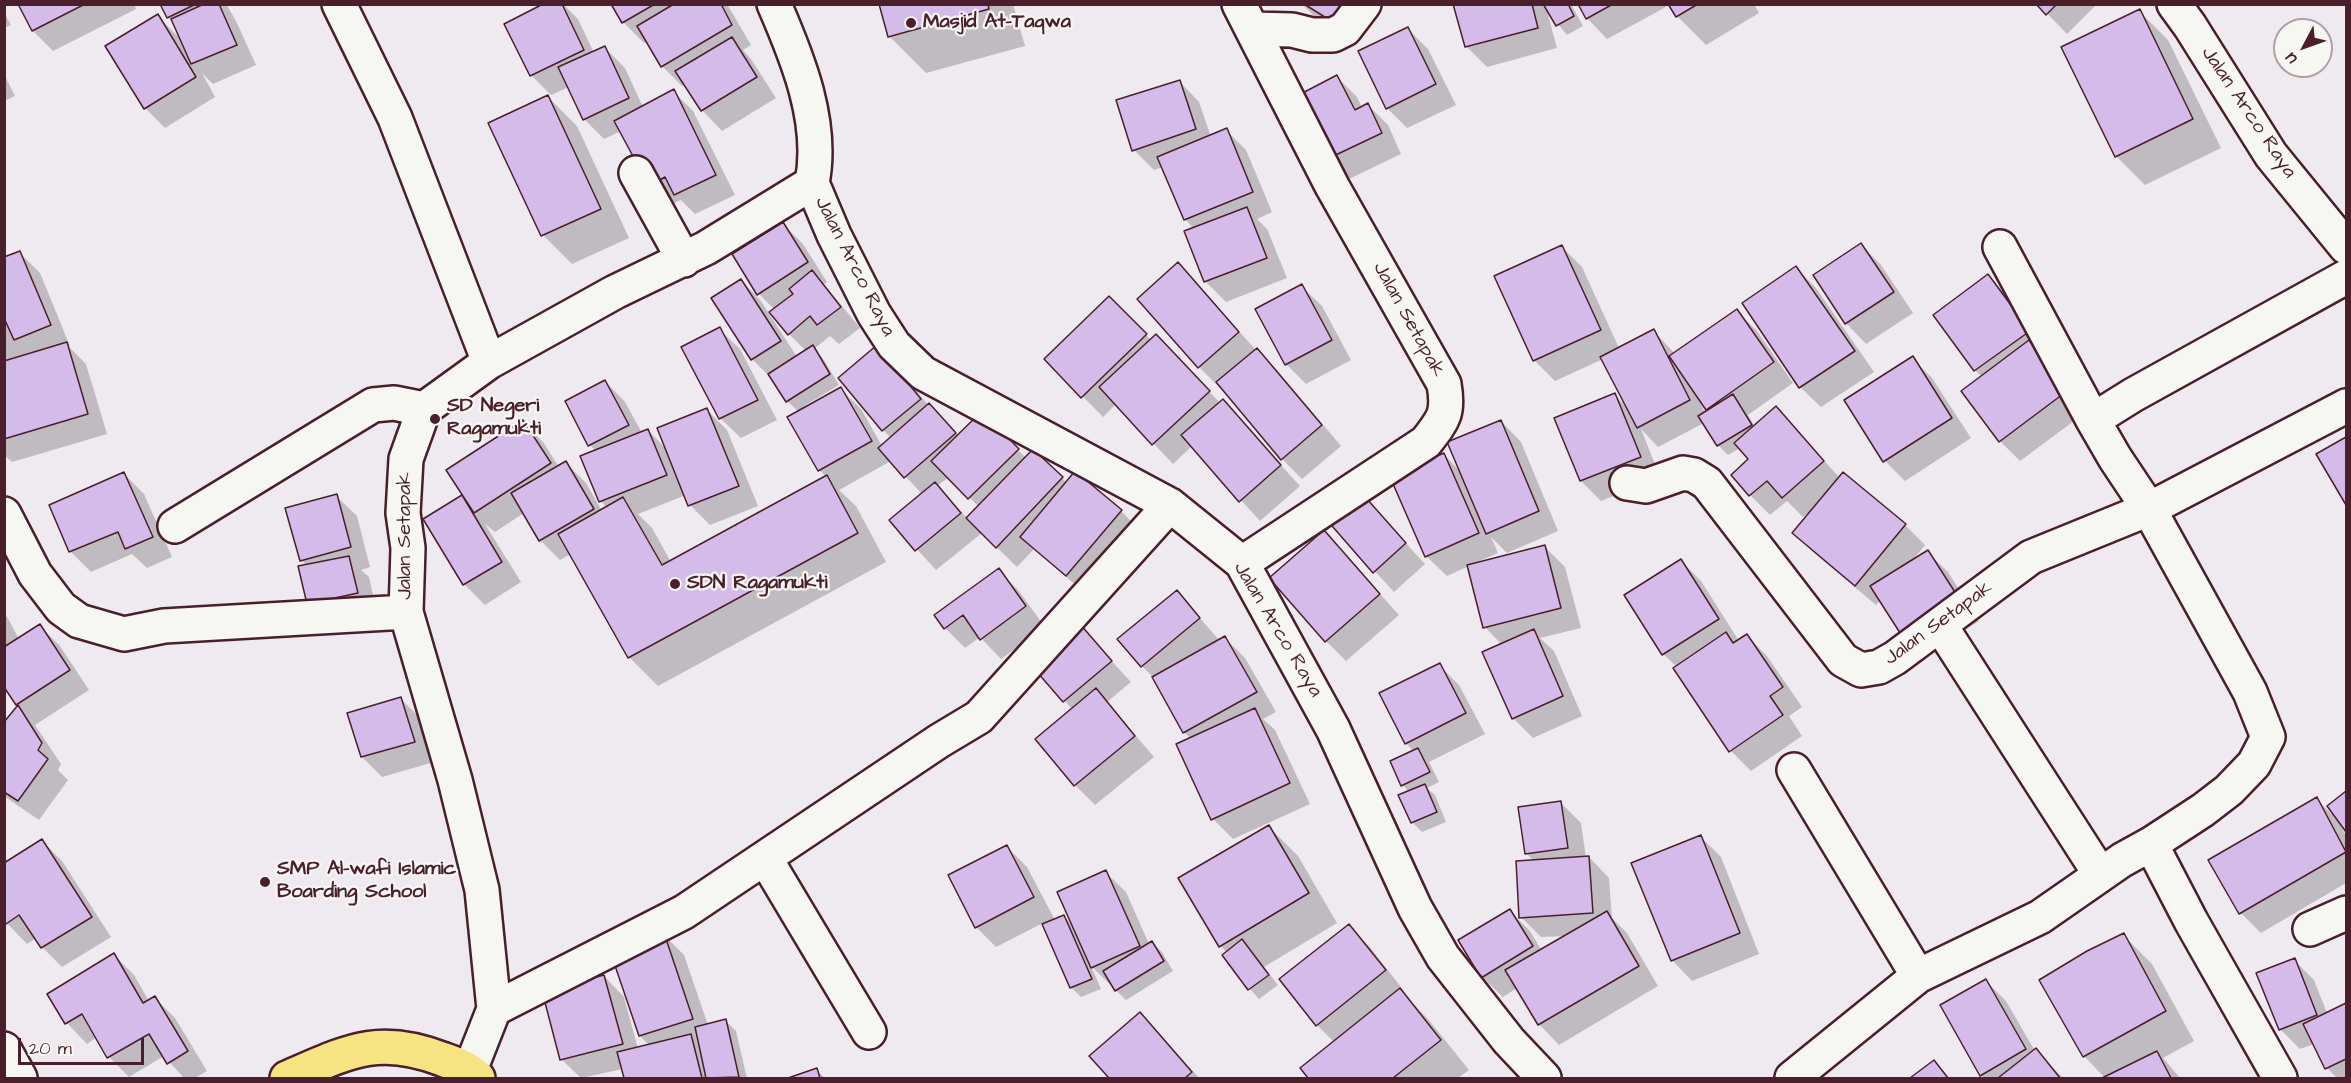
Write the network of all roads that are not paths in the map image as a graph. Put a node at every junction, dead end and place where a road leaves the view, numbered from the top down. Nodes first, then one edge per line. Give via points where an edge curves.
1 (339, 4) edge
2 (774, 4) edge
3 (1364, 4) edge
4 (2174, 4) edge
5 (1245, 17) edge
6 (636, 173) dead end
7 (812, 183) junction
8 (2000, 247) dead end
9 (2346, 247) edge
10 (684, 260) junction
11 (2346, 277) edge
12 (489, 362) junction
13 (2346, 406) edge
14 (424, 409) junction
15 (2093, 420) junction
16 (1627, 483) dead end
17 (1170, 505) junction
18 (2149, 508) junction
19 (4, 514) edge
20 (175, 526) dead end
21 (1242, 563) junction
22 (406, 612) junction
23 (1940, 625) junction
24 (1794, 770) dead end
25 (2151, 844) junction
26 (765, 858) junction
27 (2100, 874) junction
28 (2346, 913) edge
29 (2310, 930) dead end
30 (1918, 976) junction
31 (494, 1009) junction
32 (869, 1032) dead end
33 (4, 1049) edge
34 (474, 1074) edge
35 (20, 1078) edge
36 (288, 1078) edge
37 (1544, 1078) edge
38 (1792, 1078) edge
39 (2280, 1078) edge

1 - 12 street via 395,118
2 - 7 street via 806,87 815,145
3 - 5 street via 1345,29 1333,35 1312,35
4 - 9 street, Jalan Arco Raya via 2271,155
5 - 21 street, Jalan Setapak via 1332,186 1444,384 1448,406 1426,442
6 - 10 street
7 - 10 street
7 - 17 street, Jalan Arco Raya via 874,314 894,345 923,373
8 - 15 street
10 - 12 street via 615,292
11 - 15 street
12 - 14 street
13 - 18 street, Jalan Setapak
14 - 20 street via 394,403 373,405
14 - 22 street, Jalan Setapak via 406,459 403,491 408,548
15 - 18 street
16 - 23 street, Jalan Setapak via 1646,486 1683,473 1707,483 1843,660 1861,670 1895,658
17 - 21 street, Jalan Arco Raya
17 - 26 street via 979,717
18 - 23 street, Jalan Setapak via 2031,556
18 - 25 street via 2250,692 2268,737 2254,764 2229,790
19 - 22 street via 35,574 61,608 79,621 124,634 164,626
21 - 37 street, Jalan Arco Raya via 1328,719 1415,908 1443,957
22 - 31 street, Jalan Setapak via 482,890
23 - 27 street
24 - 30 street
25 - 27 street
25 - 39 street
26 - 31 street via 684,912
26 - 32 street
27 - 30 street via 2040,917
28 - 29 street
30 - 38 street
31 - 34 street, Jalan Setapak
33 - 35 street
34 - 36 main road via 417,1050 383,1046 340,1055

